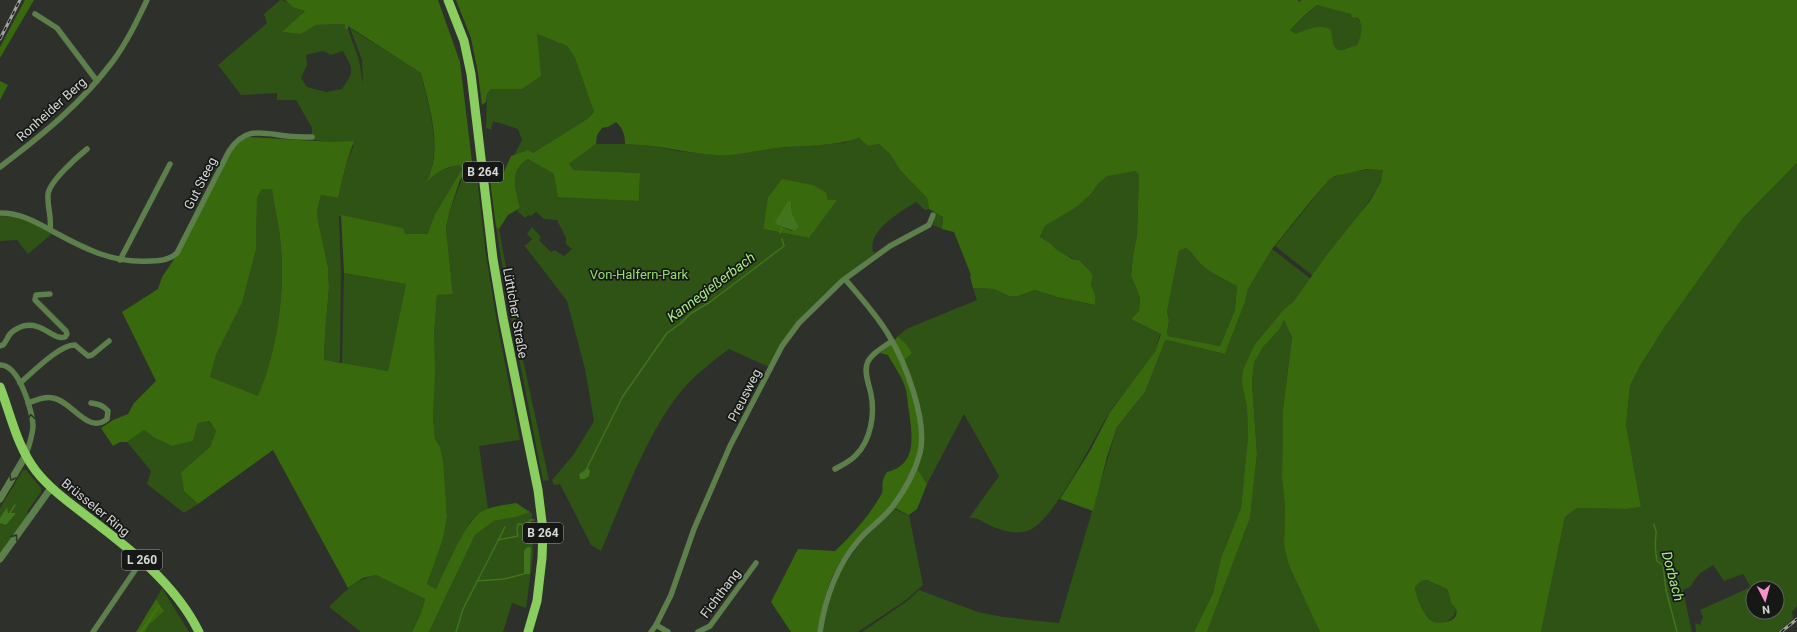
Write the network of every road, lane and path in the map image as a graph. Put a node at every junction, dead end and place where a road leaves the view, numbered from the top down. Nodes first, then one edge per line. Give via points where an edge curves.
1 (147, 0) edge
2 (448, 0) edge
3 (35, 14) dead end
4 (97, 81) junction
5 (312, 137) dead end
6 (87, 149) dead end
7 (170, 164) dead end
8 (0, 167) edge
9 (0, 213) edge
10 (933, 215) dead end
11 (50, 229) junction
12 (120, 260) junction
13 (845, 279) junction
14 (50, 294) dead end
15 (892, 341) junction
16 (109, 342) dead end
17 (0, 346) edge
18 (0, 365) edge
19 (20, 383) junction
20 (0, 387) edge
21 (28, 403) junction
22 (91, 403) dead end
23 (26, 455) junction
24 (835, 469) dead end
25 (51, 488) junction
26 (0, 499) edge
27 (0, 559) edge
28 (142, 560) junction
29 (756, 563) dead end
30 (656, 625) junction
31 (93, 632) edge
32 (199, 632) edge
33 (528, 632) edge
34 (651, 632) edge
35 (668, 632) edge
36 (698, 632) edge
37 (820, 632) edge

1 - 4 street, Ronheider Berg via 125,44
2 - 33 main road, Lütticher Straße / B 264 via 464,41 472,74 493,259 540,499 543,530 541,573
3 - 4 street, Ronheider Berg via 57,28
4 - 8 street, Ronheider Berg via 58,121
5 - 12 street, Gut Steeg via 256,133 241,137 229,151 173,257 153,261
6 - 11 street via 51,185 48,194
7 - 12 street
9 - 11 street, Gut Steeg via 31,219
10 - 13 street, Preusweg via 929,225 890,246
11 - 12 street, Gut Steeg via 93,252
13 - 15 street
13 - 30 street, Preusweg via 799,323 782,346 730,446 694,529 671,595
14 - 17 street via 38,294 35,300 66,331 65,337 58,337 30,325 15,330
15 - 24 street via 867,364 872,400 869,433 857,454
15 - 37 street via 916,401 921,430 920,452 909,484 892,508 858,541 835,576 824,608
16 - 19 street via 88,356 75,345 66,347
18 - 19 street via 7,365
19 - 21 street
20 - 23 main road, Brüsseler Ring / L 260
21 - 22 street via 55,398 91,423 100,423 108,419 105,407
23 -> 21 street via 33,427
23 - 25 main road, Brüsseler Ring / L 260
23 -> 26 street
27 -> 25 street
25 - 28 main road, Brüsseler Ring / L 260
28 - 31 street
28 - 32 main road, Brüsseler Ring / L 260 via 173,593
29 - 36 street, Fichthang via 710,626
30 - 34 street, Preusweg
30 - 35 street

